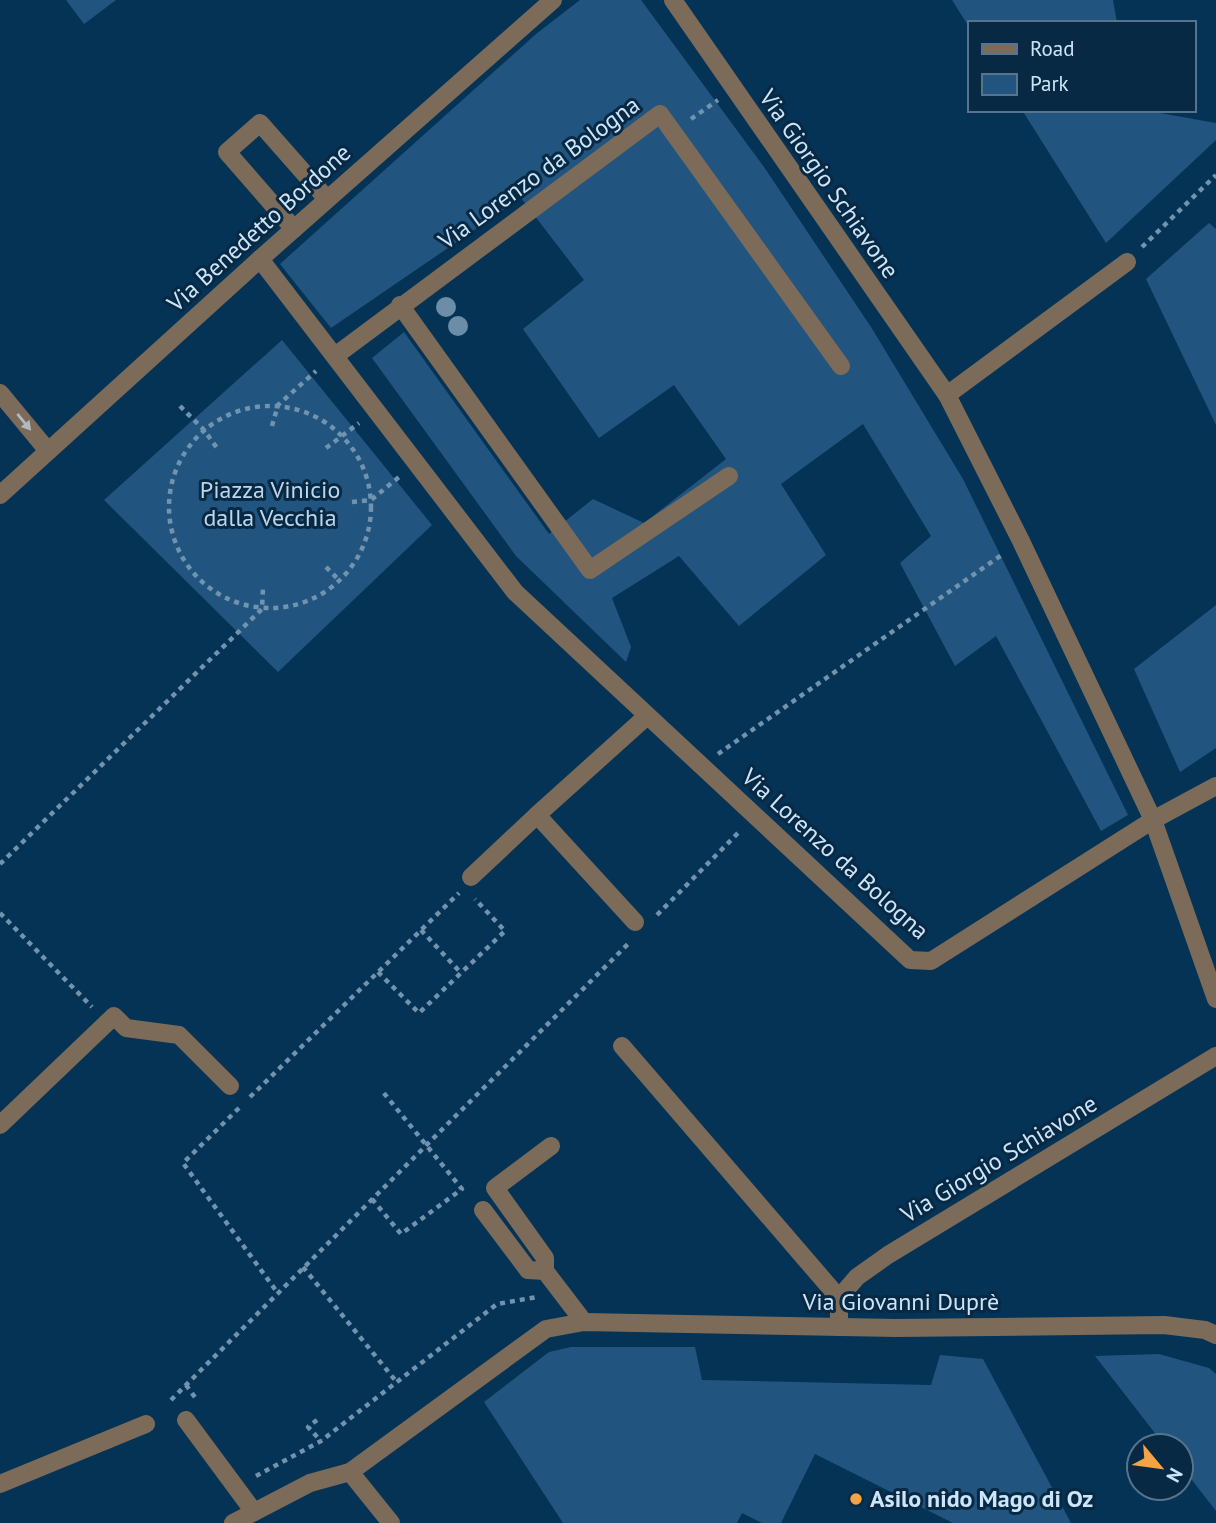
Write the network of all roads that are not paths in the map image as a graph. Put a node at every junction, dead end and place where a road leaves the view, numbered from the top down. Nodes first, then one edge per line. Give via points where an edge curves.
1 (553, 0) edge
2 (673, 0) edge
3 (531, 7) edge
4 (327, 199) junction
5 (294, 229) junction
6 (260, 259) junction
7 (1127, 262) road end
8 (400, 305) junction
9 (335, 356) junction
10 (841, 366) dead end
11 (0, 393) edge
12 (947, 395) junction
13 (48, 452) junction
14 (729, 476) dead end
15 (0, 495) edge
16 (646, 716) junction
17 (1216, 786) edge
18 (537, 816) junction
19 (1153, 820) junction
20 (467, 882) road end
21 (643, 922) road end
22 (1216, 999) edge
23 (622, 1046) dead end
24 (1216, 1056) edge
25 (230, 1086) dead end
26 (0, 1125) edge
27 (551, 1146) dead end
28 (483, 1210) dead end
29 (545, 1271) junction
30 (839, 1298) junction
31 (584, 1322) junction
32 (838, 1327) junction
33 (1216, 1335) edge
34 (186, 1420) dead end
35 (146, 1424) dead end
36 (350, 1472) junction
37 (0, 1484) edge
38 (254, 1512) junction
39 (233, 1523) edge
40 (391, 1523) edge

1 - 3 street, Via Benedetto Bordone
2 - 12 street, Via Giorgio Schiavone
3 - 4 street, Via Benedetto Bordone
4 - 5 street, Via Benedetto Bordone
4 - 5 street via 260,123 227,152
5 - 6 street, Via Benedetto Bordone
6 - 9 street, Via Lorenzo da Bologna
6 - 13 street, Via Benedetto Bordone
7 - 12 street
8 - 9 street, Via Lorenzo da Bologna
8 - 10 street, Via Lorenzo da Bologna via 660,114
8 - 14 street via 590,570
9 - 16 street, Via Lorenzo da Bologna via 515,592
11 -> 13 street
12 - 19 street, Via Giorgio Schiavone
13 - 15 street, Via Benedetto Bordone
16 - 18 street
16 - 19 street, Via Lorenzo da Bologna via 910,960 931,961
17 - 19 street
18 - 20 street
18 - 21 street
19 - 22 street, Via Giorgio Schiavone
23 - 30 street, Via Giovanni Duprè
24 - 30 street, Via Giorgio Schiavone via 888,1255 857,1277
25 - 26 street via 178,1035 126,1028 114,1016
27 - 29 street via 495,1188 545,1258
28 - 29 street via 528,1270
29 - 31 street
30 - 32 street
31 - 32 street, Via Giovanni Duprè
31 - 36 street, Via Giovanni Duprè via 547,1329
32 - 33 street, Via Giovanni Duprè via 1164,1325 1205,1329
34 - 38 street
35 - 37 street
36 - 38 street, Via Giovanni Duprè via 310,1483
36 - 40 street
38 - 39 street, Via Giovanni Duprè

